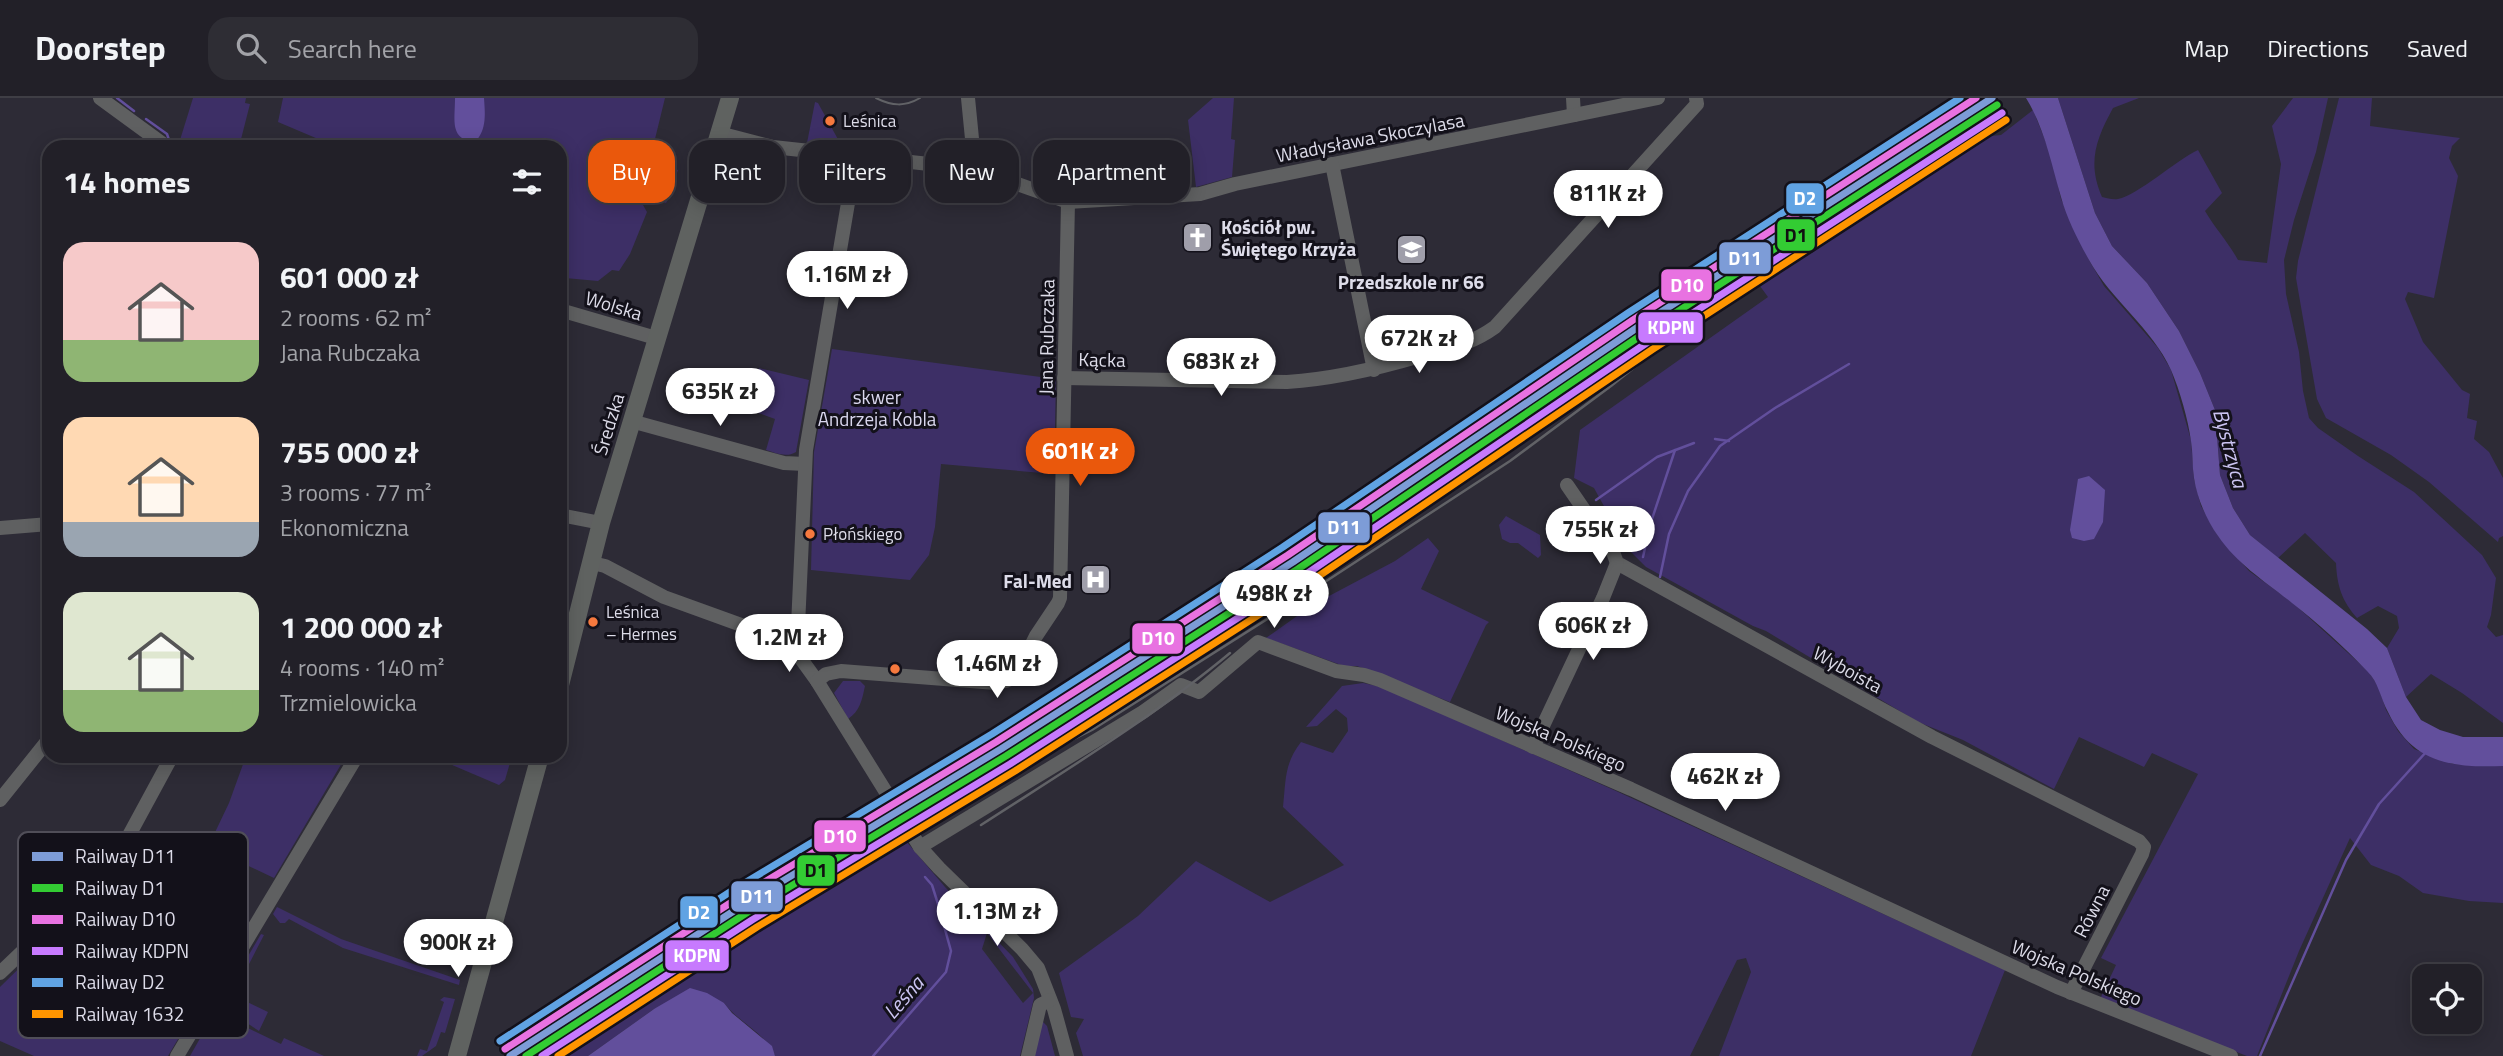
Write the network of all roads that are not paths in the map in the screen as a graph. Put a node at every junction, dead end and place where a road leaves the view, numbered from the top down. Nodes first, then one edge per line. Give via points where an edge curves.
1 (100, 98) edge
2 (730, 98) edge
3 (968, 98) edge
4 (1573, 98) edge
5 (1658, 98) edge
6 (1696, 98) edge
7 (1574, 115) junction
8 (719, 133) junction
9 (157, 140) edge
10 (972, 140) edge
11 (799, 150) edge
12 (1332, 164) junction
13 (1190, 195) edge
14 (848, 203) edge
15 (1068, 203) edge
16 (567, 311) edge
17 (656, 338) junction
18 (1374, 370) junction
19 (1064, 378) junction
20 (631, 421) junction
21 (805, 464) junction
22 (1567, 485) dead end
23 (567, 516) edge
24 (601, 523) junction
25 (42, 525) edge
26 (0, 528) edge
27 (592, 563) junction
28 (1617, 563) junction
29 (791, 645) junction
30 (567, 658) edge
31 (817, 681) junction
32 (1533, 747) junction
33 (42, 748) edge
34 (168, 763) edge
35 (353, 763) edge
36 (538, 763) edge
37 (0, 800) edge
38 (131, 832) edge
39 (920, 847) junction
40 (2144, 847) joint
41 (248, 937) edge
42 (18, 956) edge
43 (0, 973) edge
44 (2071, 993) junction
45 (1050, 1000) junction
46 (188, 1038) edge
47 (177, 1056) edge
48 (457, 1056) edge
49 (1028, 1056) edge
50 (1067, 1056) edge
51 (2231, 1056) edge

1 - 9 street
2 - 8 main road, Średzka
3 - 10 street
4 - 7 street
5 - 7 street, Władysława Skoczylasa
6 - 18 street, Kącka via 1685,119 1495,327 1476,341
7 - 12 street, Władysława Skoczylasa
8 - 11 street, Władysława Skoczylasa
8 - 17 main road, Średzka
12 - 13 street, Władysława Skoczylasa
12 - 18 street
14 - 21 street
15 - 19 street, Jana Rubczaka
16 - 17 street, Wolska
17 - 20 main road, Średzka
18 - 19 street, Kącka via 1287,382
19 - 31 street, Jana Rubczaka via 1060,598 1016,676 996,683 841,671
20 - 21 street via 785,463
20 - 24 main road, Średzka
21 - 29 street via 798,626
22 - 28 street
23 - 24 street
24 - 27 main road, Średzka
25 - 26 street
27 - 29 street via 664,597
27 - 30 main road, Średzka
28 - 32 street
28 - 40 street, Wyboista via 1932,737
29 - 31 street
31 - 39 street
32 - 39 street, Wojska Polskiego via 1380,680 1335,671 1258,642 1199,692 1181,685
32 - 44 street, Wojska Polskiego
33 - 37 street
34 - 38 street
35 - 41 street
36 - 48 main road
39 - 45 street via 1022,949 1038,968
40 - 44 street, Równa
42 - 43 street
44 - 51 street, Wojska Polskiego
45 - 49 street via 1040,1004
45 - 50 street
46 - 47 street

